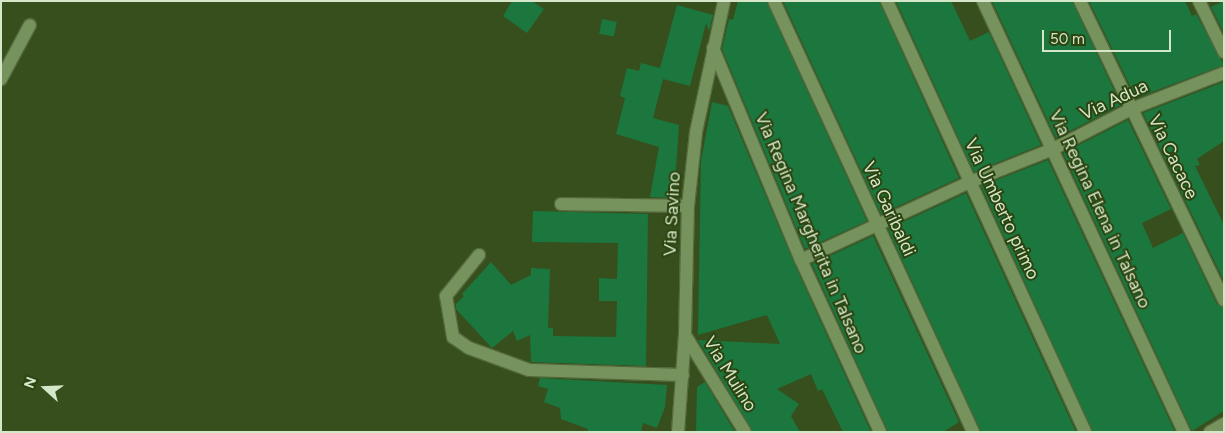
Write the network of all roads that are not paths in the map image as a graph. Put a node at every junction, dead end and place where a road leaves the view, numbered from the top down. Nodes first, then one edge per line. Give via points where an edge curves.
1 (724, 1) edge
2 (774, 1) edge
3 (887, 1) edge
4 (984, 1) edge
5 (1080, 1) edge
6 (1199, 1) edge
7 (30, 25) dead end
8 (713, 48) junction
9 (1224, 52) edge
10 (1224, 73) edge
11 (1, 79) edge
12 (1131, 109) junction
13 (1053, 149) junction
14 (970, 182) junction
15 (561, 204) dead end
16 (688, 206) junction
17 (878, 226) junction
18 (478, 255) dead end
19 (802, 260) junction
20 (1224, 300) edge
21 (685, 335) junction
22 (683, 375) junction
23 (1224, 424) edge
24 (678, 432) edge
25 (746, 432) edge
26 (880, 432) edge
27 (973, 432) edge
28 (1085, 432) edge
29 (1184, 432) edge
30 (1210, 432) edge

1 - 8 street, Via Savino
2 - 17 street, Via Garibaldi
3 - 14 street, Via Umberto primo
4 - 13 street, Via Regina Elena in Talsano
5 - 12 street, Via Cacace
6 - 9 street
7 - 11 street
8 - 16 street, Via Savino via 696,132
8 - 19 street, Via Regina Margherita in Talsano
10 - 12 street, Via Adua
12 - 13 street, Via Adua
12 - 20 street, Via Cacace
13 - 14 street, Via Adua
13 - 29 street, Via Regina Elena in Talsano
14 - 17 street, Via Adua
14 - 28 street, Via Umberto primo
15 - 16 street
16 - 21 street, Via Savino
17 - 19 street, Via Adua
17 - 27 street, Via Garibaldi
18 - 22 street via 446,296 453,337 469,348 529,370
19 - 26 street, Via Regina Margherita in Talsano
21 - 22 street, Via Savino
21 - 25 street, Via Mulino
22 - 24 street, Via Savino
23 - 30 street

